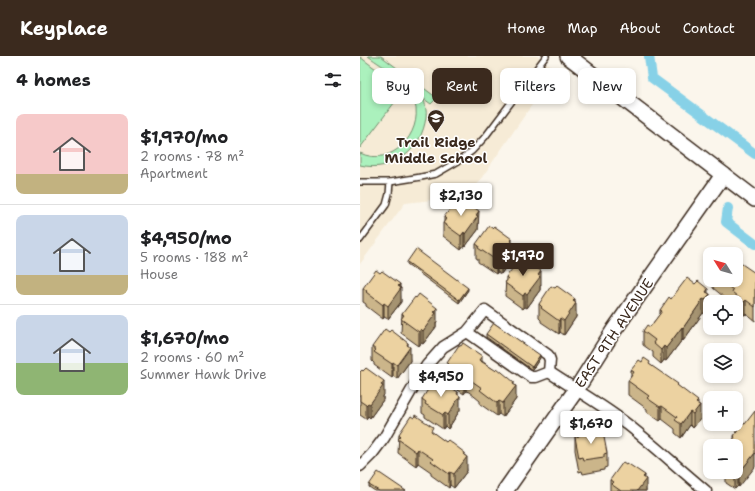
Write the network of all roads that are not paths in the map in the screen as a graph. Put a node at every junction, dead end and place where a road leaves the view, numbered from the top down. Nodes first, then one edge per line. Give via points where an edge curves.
1 (546, 56) edge
2 (568, 56) edge
3 (723, 175) junction
4 (360, 182) edge
5 (390, 182) junction
6 (755, 199) edge
7 (360, 240) edge
8 (467, 332) junction
9 (548, 372) junction
10 (576, 390) junction
11 (360, 466) edge
12 (505, 491) edge
13 (706, 491) edge

1 - 5 lane via 472,151 436,174
2 - 3 main road
3 - 6 main road
3 - 10 main road, EAST 9TH AVENUE via 614,330
4 - 5 lane
5 - 7 lane via 386,205
8 - 9 street via 532,377
8 - 9 street via 485,310 548,356
8 - 11 street via 443,347 427,365 384,438
9 - 10 street
10 - 12 main road, EAST 9TH AVENUE
10 - 13 street via 624,422

